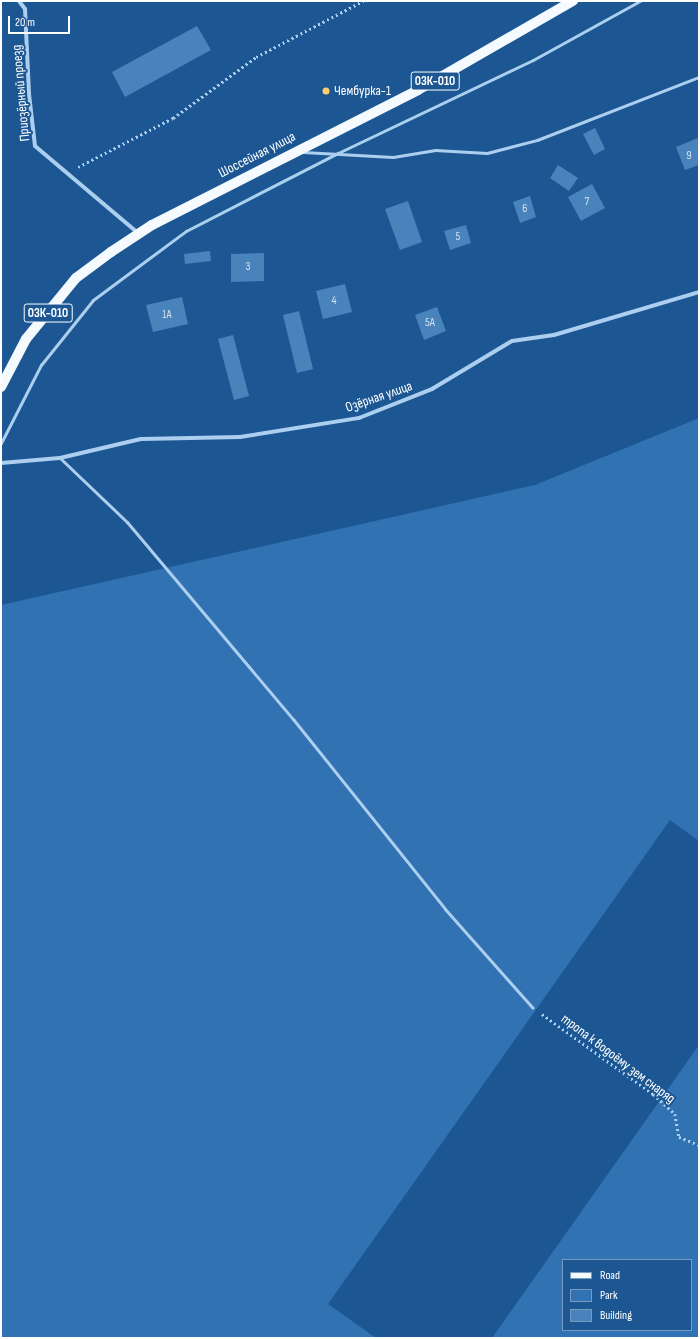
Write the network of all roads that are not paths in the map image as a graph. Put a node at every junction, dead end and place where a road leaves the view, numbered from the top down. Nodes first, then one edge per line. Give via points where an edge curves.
1 (19, 1) edge
2 (573, 1) edge
3 (640, 1) edge
4 (699, 77) edge
5 (293, 152) junction
6 (338, 153) junction
7 (139, 234) junction
8 (699, 292) edge
9 (1, 387) edge
10 (1, 444) edge
11 (60, 458) junction
12 (1, 463) edge
13 (533, 1008) road end

1 - 7 street, Приозёрный проезд via 25,9 29,94 35,146
2 - 5 main road, Шоссейная улица / 03К-010 via 418,90
3 - 6 lane via 533,60
4 - 6 lane via 537,140 487,153 435,150 393,157
5 - 6 lane
5 - 7 main road, Шоссейная улица / 03К-010
6 - 10 lane via 186,231 93,300 41,365
7 - 9 main road, Шоссейная улица / 03К-010 via 76,278 26,339
8 - 11 street, Озёрная улица via 554,335 512,341 432,389 360,418 240,437 141,439
11 - 12 street, Озёрная улица
11 - 13 lane via 127,522 293,720 445,909

